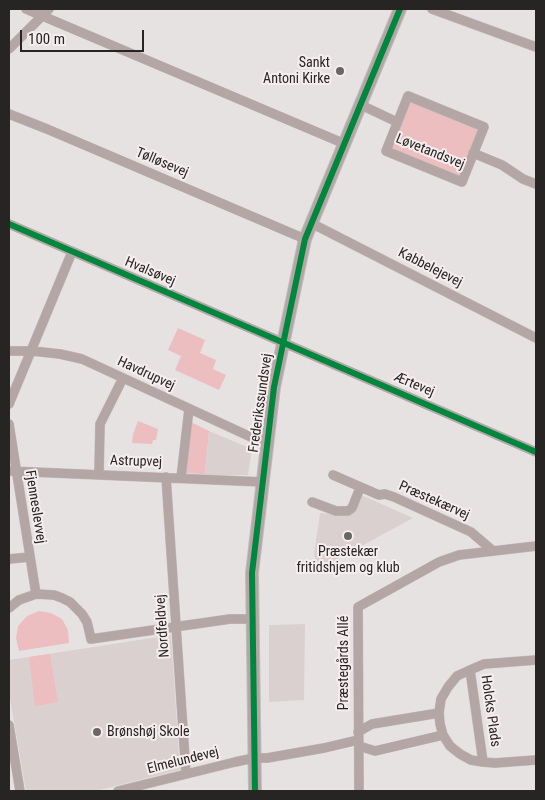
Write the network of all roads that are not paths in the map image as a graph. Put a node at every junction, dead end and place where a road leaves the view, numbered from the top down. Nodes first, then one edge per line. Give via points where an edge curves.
1 (26, 9) edge
2 (400, 9) edge
3 (432, 9) edge
4 (46, 12) edge
5 (536, 47) edge
6 (9, 48) edge
7 (361, 105) junction
8 (9, 114) edge
9 (397, 122) junction
10 (345, 144) junction
11 (473, 153) junction
12 (536, 184) edge
13 (311, 223) junction
14 (9, 224) edge
15 (305, 239) junction
16 (72, 252) junction
17 (536, 338) edge
18 (282, 342) junction
19 (9, 351) edge
20 (32, 351) junction
21 (122, 378) junction
22 (9, 404) edge
23 (189, 409) junction
24 (9, 424) edge
25 (268, 441) junction
26 (536, 452) edge
27 (12, 471) edge
28 (99, 474) junction
29 (333, 475) dead end
30 (166, 477) junction
31 (180, 478) junction
32 (263, 482) junction
33 (360, 488) junction
34 (312, 502) dead end
35 (536, 546) edge
36 (492, 550) junction
37 (30, 556) junction
38 (9, 559) edge
39 (36, 594) junction
40 (9, 608) edge
41 (252, 619) junction
42 (176, 626) junction
43 (536, 660) edge
44 (470, 670) junction
45 (439, 713) junction
46 (9, 725) edge
47 (444, 735) junction
48 (10, 736) edge
49 (358, 740) junction
50 (254, 758) junction
51 (536, 760) edge
52 (483, 762) junction
53 (186, 774) junction
54 (154, 787) edge
55 (20, 791) edge
56 (118, 791) edge
57 (255, 791) edge
58 (359, 791) edge

1 - 4 street
2 - 7 main road, Frederikssundsvej
3 - 5 street
4 - 6 street
4 - 10 street
7 - 9 street, Løvetandsvej
7 - 10 main road, Frederikssundsvej
8 - 15 street, Tølløsevej
9 - 11 street, Løvetandsvej via 408,96 484,126
9 - 11 street, Løvetandsvej via 386,151 462,182
10 - 13 main road, Frederikssundsvej
11 - 12 street, Løvetandsvej
13 - 15 main road, Frederikssundsvej
13 - 17 street, Kabbelejevej
14 - 16 street, Hvalsøvej
15 - 18 main road, Frederikssundsvej
16 - 18 street, Hvalsøvej
16 - 20 street
18 - 25 main road, Frederikssundsvej
18 - 26 street, Ærtevej
19 - 20 street, Havdrupvej
20 - 21 street, Havdrupvej via 82,359
20 - 22 street
21 - 23 street, Havdrupvej
21 - 28 street via 100,424
23 - 25 street, Havdrupvej via 253,438
23 - 31 street
24 - 27 street, Fjenneslevvej
25 - 32 main road, Frederikssundsvej
27 - 28 street, Astrupvej
27 - 37 street, Fjenneslevvej
28 - 30 street, Astrupvej
29 - 33 street, Præstekærvej
30 - 31 street, Astrupvej
30 - 42 street, Nordfeldvej
31 - 32 street, Astrupvej
32 - 41 main road, Frederikssundsvej via 252,573
33 - 34 street via 348,511 336,511
33 - 36 street, Præstekærvej via 394,497 471,532
35 - 36 street, Præstegårds Allé
36 - 49 street, Præstegårds Allé via 439,562 358,607
37 - 38 street
37 - 39 street, Fjenneslevvej
39 - 40 street
39 - 42 street via 54,595 70,602 87,622 91,639
41 - 42 street
41 - 50 main road, Frederikssundsvej
42 - 53 street, Nordfeldvej
43 - 44 street via 484,664
44 - 45 street, Holcks Plads via 457,676 448,687 441,699
44 - 52 street, Holcks Plads
45 - 47 street, Holcks Plads
45 - 49 street via 372,724
46 - 48 street
47 - 49 street via 375,751
47 - 52 street, Holcks Plads via 460,754
48 - 55 street
49 - 50 street
49 - 58 street, Præstegårds Allé
50 - 53 street, Elmelundevej
50 - 57 main road, Frederikssundsvej
51 - 52 street
53 - 54 street, Elmelundevej
54 - 56 street, Elmelundevej

